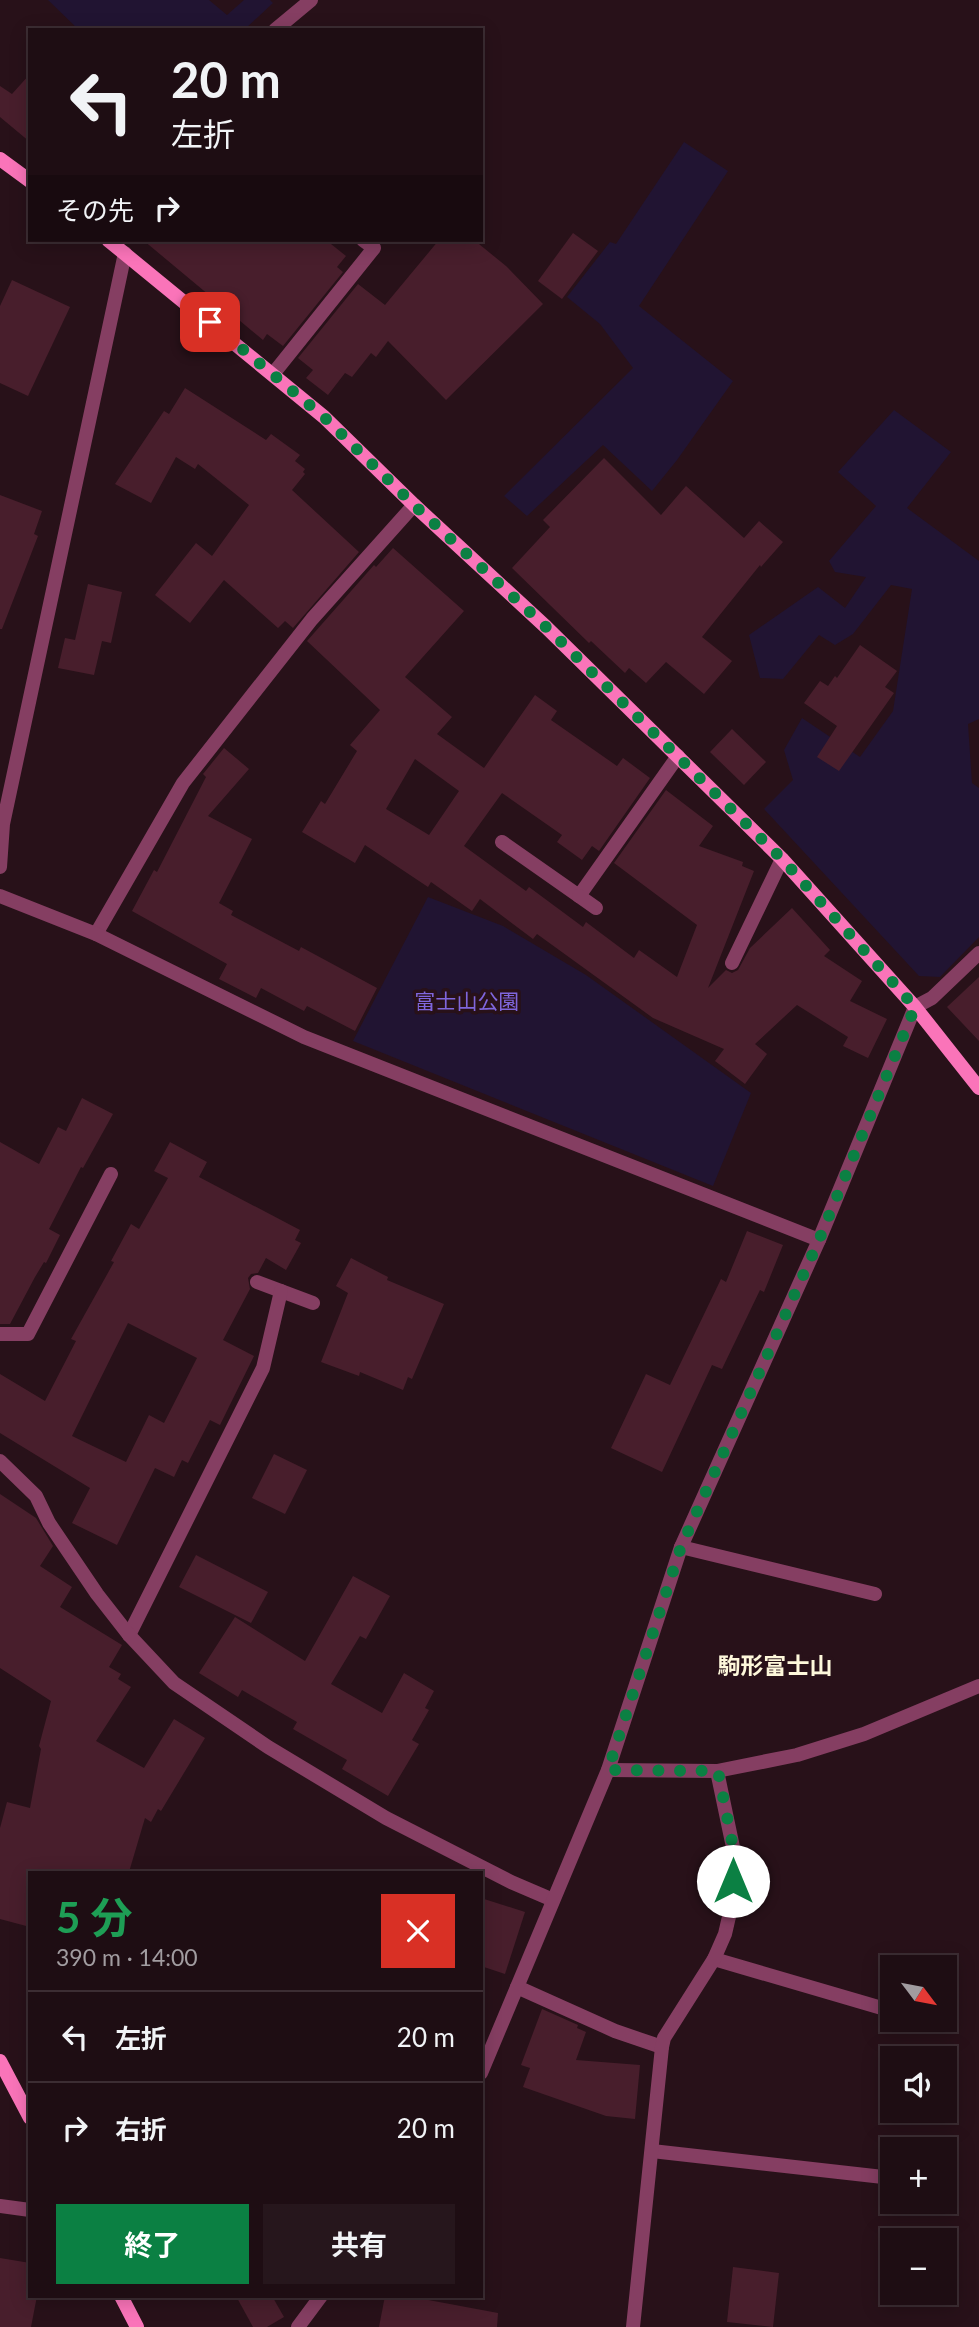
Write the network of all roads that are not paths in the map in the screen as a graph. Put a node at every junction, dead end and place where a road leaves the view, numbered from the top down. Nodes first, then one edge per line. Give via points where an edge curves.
1 (311, 0) edge
2 (277, 28) edge
3 (0, 159) edge
4 (28, 180) edge
5 (111, 242) edge
6 (366, 242) edge
7 (125, 253) junction
8 (273, 374) junction
9 (414, 505) junction
10 (678, 756) junction
11 (502, 842) dead end
12 (782, 859) junction
13 (0, 867) edge
14 (0, 896) edge
15 (579, 896) junction
16 (596, 908) dead end
17 (96, 934) junction
18 (979, 953) edge
19 (732, 963) dead end
20 (915, 1007) junction
21 (979, 1088) edge
22 (111, 1174) dead end
23 (819, 1240) junction
24 (257, 1282) dead end
25 (281, 1291) junction
26 (313, 1304) dead end
27 (0, 1334) edge
28 (0, 1461) edge
29 (681, 1547) junction
30 (875, 1594) dead end
31 (129, 1634) junction
32 (979, 1686) edge
33 (608, 1770) junction
34 (718, 1771) junction
35 (553, 1900) junction
36 (714, 1959) junction
37 (517, 1987) junction
38 (880, 2007) edge
39 (662, 2047) junction
40 (0, 2061) edge
41 (483, 2068) edge
42 (28, 2114) edge
43 (652, 2151) junction
44 (880, 2177) edge
45 (0, 2206) edge
46 (28, 2210) edge
47 (122, 2298) edge
48 (320, 2298) edge
49 (137, 2327) edge
50 (298, 2327) edge
51 (633, 2327) edge

1 - 2 street
3 - 4 street
5 - 7 street
6 - 8 street via 374,248
7 - 8 street
7 - 13 street via 3,824
8 - 9 street
9 - 10 street
9 - 17 street via 312,619 183,783
10 - 12 street
10 - 15 street
11 - 15 street
12 - 19 street
12 - 20 street
14 - 17 street
15 - 16 street
17 - 23 street via 304,1037
18 - 20 street via 932,998
20 - 21 street
20 - 23 street
22 - 27 street via 28,1334
23 - 29 street
24 - 25 street
25 - 26 street
25 - 31 street via 263,1368
28 - 31 street via 36,1496 49,1523
29 - 30 street
29 - 33 street
31 - 35 street via 174,1683 268,1747 386,1818
32 - 34 street via 864,1734 797,1755
33 - 34 street
33 - 35 street
34 - 36 street via 734,1852 731,1908
35 - 37 street
36 - 38 street
36 - 39 street
37 - 39 street
37 - 41 street
39 - 43 street
40 - 42 street
43 - 44 street
43 - 51 street
45 - 46 street
47 - 49 street
48 - 50 street

